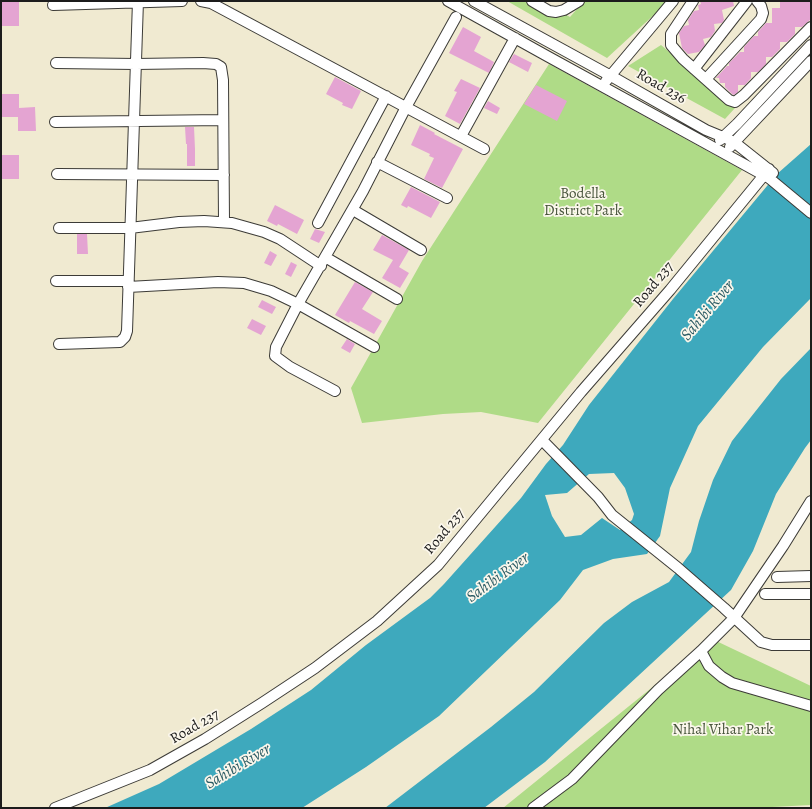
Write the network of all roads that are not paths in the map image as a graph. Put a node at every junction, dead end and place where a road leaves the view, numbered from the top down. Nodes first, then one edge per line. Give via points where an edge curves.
1 (182, 1) edge
2 (201, 1) edge
3 (448, 1) edge
4 (474, 1) edge
5 (532, 1) edge
6 (579, 1) edge
7 (673, 1) edge
8 (747, 1) edge
9 (757, 1) edge
10 (138, 2) edge
11 (690, 2) edge
12 (53, 5) dead end
13 (456, 17) dead end
14 (811, 27) edge
15 (515, 38) junction
16 (811, 45) edge
17 (811, 61) edge
18 (56, 63) dead end
19 (136, 64) junction
20 (694, 69) junction
21 (611, 76) junction
22 (706, 79) junction
23 (601, 86) junction
24 (386, 96) junction
25 (406, 107) junction
26 (134, 120) junction
27 (224, 120) junction
28 (55, 122) dead end
29 (461, 136) junction
30 (723, 136) junction
31 (734, 142) junction
32 (713, 147) junction
33 (484, 149) dead end
34 (725, 153) junction
35 (377, 162) junction
36 (57, 174) dead end
37 (132, 174) junction
38 (769, 174) junction
39 (224, 175) junction
40 (447, 198) dead end
41 (811, 205) edge
42 (353, 210) junction
43 (811, 213) edge
44 (224, 222) junction
45 (318, 222) dead end
46 (59, 228) dead end
47 (130, 228) junction
48 (421, 250) dead end
49 (323, 261) junction
50 (56, 281) dead end
51 (128, 284) junction
52 (397, 299) dead end
53 (298, 304) junction
54 (59, 344) dead end
55 (374, 347) dead end
56 (335, 391) dead end
57 (542, 440) junction
58 (811, 501) edge
59 (811, 576) edge
60 (777, 577) dead end
61 (765, 594) dead end
62 (811, 594) edge
63 (734, 618) junction
64 (811, 645) edge
65 (701, 651) junction
66 (811, 706) edge
67 (55, 808) edge
68 (534, 808) edge

1 - 10 street
2 - 24 street via 211,3
3 - 15 street
4 - 21 street, Road 236
5 - 6 street via 549,12 556,12
7 - 21 street
8 - 20 street
9 - 22 street via 762,6 761,19
10 - 12 street
10 - 19 street
11 - 20 street via 671,34 671,45
13 - 25 street
14 - 22 street via 744,96 735,102 729,100
15 - 23 street
15 - 29 street
16 - 30 street
17 - 31 street
18 - 19 street
19 - 26 street
19 - 27 street via 203,63 221,67
20 - 22 street
21 - 23 street
21 - 30 street, Road 236 via 706,130
23 - 32 street
24 - 25 street
24 - 45 street
25 - 29 street
25 - 35 street
26 - 27 street
26 - 28 street
26 - 37 street
27 - 39 street
29 - 33 street
30 - 31 street, Road 236
30 - 32 street
31 - 34 street
31 - 38 street, Road 236
32 - 34 street
34 - 38 street
35 - 40 street
35 - 42 street
36 - 37 street
37 - 39 street
37 - 47 street
38 - 41 street
38 - 43 street
38 - 57 street, Road 237
39 - 44 street
42 - 48 street
42 - 49 street
44 - 47 street via 179,222
44 - 49 street via 264,232
46 - 47 street
47 - 51 street
49 - 52 street
49 - 53 street
50 - 51 street
51 - 53 street via 244,283
51 - 54 street via 125,338 120,342
53 - 55 street
53 - 56 street via 276,347 275,356
57 - 63 street via 598,497 612,515 678,568
57 - 67 street, Road 237 via 438,565 377,621 315,668 205,739 150,770
58 - 63 street
59 - 60 street
61 - 62 street
63 - 64 street via 761,642 772,645
63 - 65 street
65 - 66 street via 709,666 732,683
65 - 68 street via 658,690 572,778

